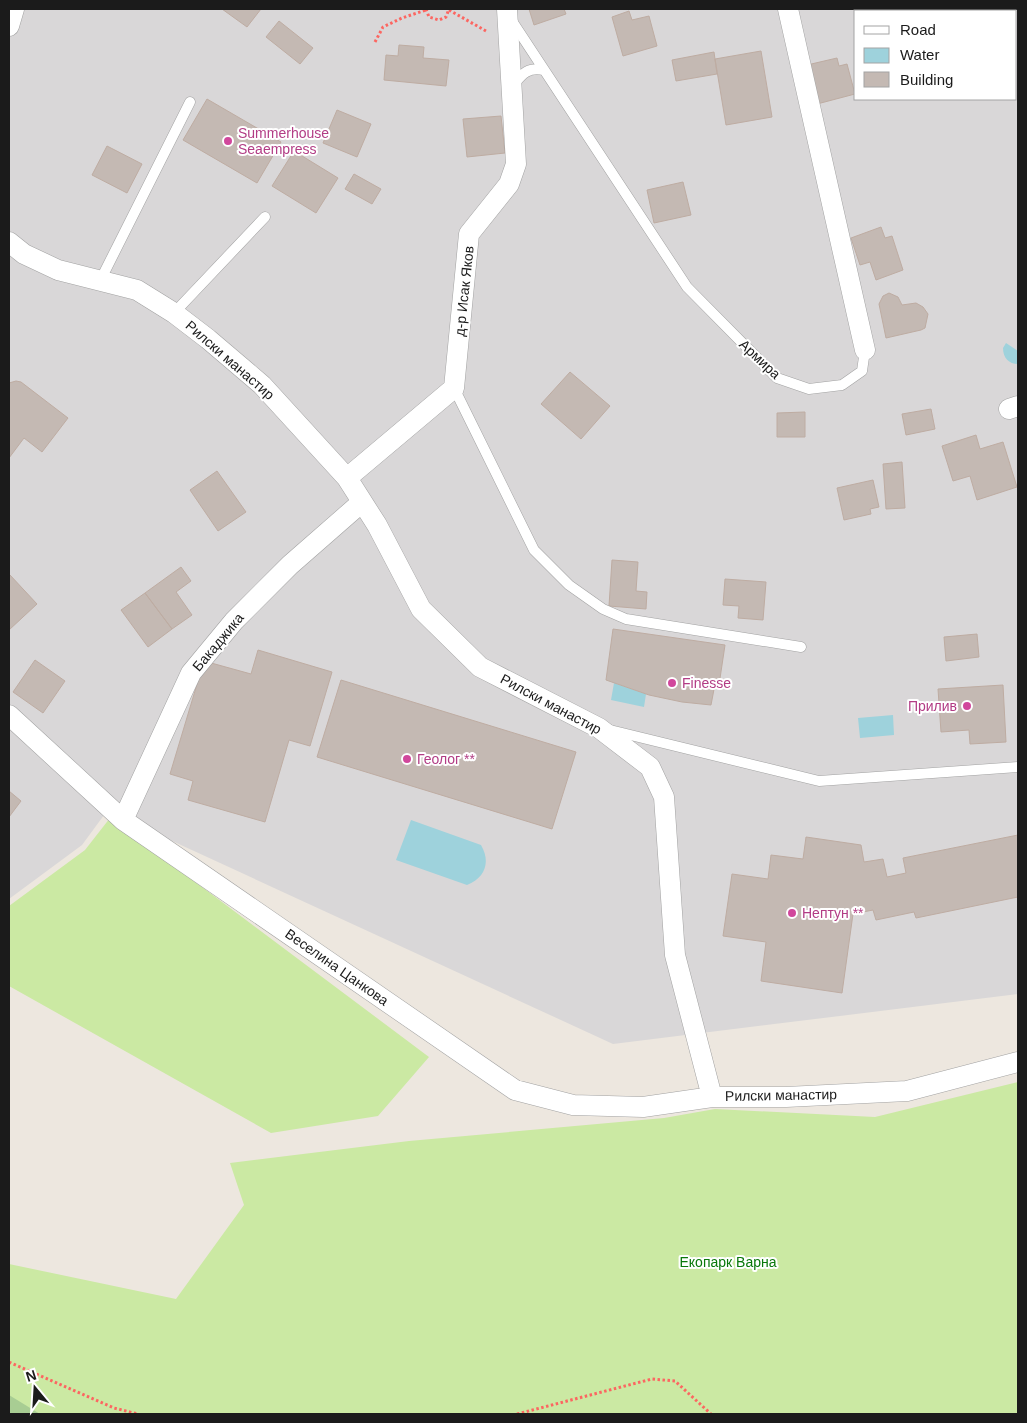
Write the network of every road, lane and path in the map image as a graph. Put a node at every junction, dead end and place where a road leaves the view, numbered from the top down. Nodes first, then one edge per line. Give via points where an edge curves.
1 (14, 9) edge
2 (426, 9) edge
3 (788, 9) edge
4 (449, 10) edge
5 (508, 19) edge
6 (9, 26) edge
7 (375, 42) dead end
8 (544, 70) junction
9 (513, 85) junction
10 (190, 102) dead end
11 (265, 217) dead end
12 (9, 242) edge
13 (100, 280) junction
14 (174, 312) junction
15 (865, 350) joint
16 (454, 388) junction
17 (347, 478) junction
18 (362, 502) junction
19 (802, 647) dead end
20 (9, 715) edge
21 (599, 728) junction
22 (1018, 767) edge
23 (123, 820) junction
24 (1018, 1062) edge
25 (712, 1096) junction
26 (9, 1362) edge
27 (138, 1414) edge
28 (517, 1414) edge
29 (711, 1414) edge

1 - 6 street
2 - 4 path via 429,17 439,20 446,17
2 - 7 path via 383,27
3 - 15 street, Армира
4 - 5 path via 487,32
5 - 8 lane, Армира
5 - 9 street, д-р Исак Яков
8 - 9 lane via 533,68 523,73
8 - 15 lane, Армира via 686,287 777,378 808,389 842,385 862,371
9 - 16 street, д-р Исак Яков via 516,164 509,184 469,234
10 - 13 lane
11 - 14 lane
12 - 13 street, Рилски манастир via 24,254 58,270
13 - 14 street, Рилски манастир via 137,290
14 - 17 street, Рилски манастир via 262,385
16 - 17 street
16 - 19 lane via 534,550 569,586 603,609 626,619
17 - 18 street, Рилски манастир
18 - 21 street, Рилски манастир via 421,609 480,667
18 - 23 street, Бакаджика via 290,565 234,621 191,673
20 - 23 street, Веселина Цанкова
21 - 22 lane via 819,781
21 - 25 street, Рилски манастир via 650,767 664,797 675,955
23 - 25 street, Веселина Цанкова via 515,1090 573,1105 643,1107
24 - 25 street, Рилски манастир via 907,1091 786,1097
26 - 27 path via 114,1408
28 - 29 path via 652,1379 675,1381

